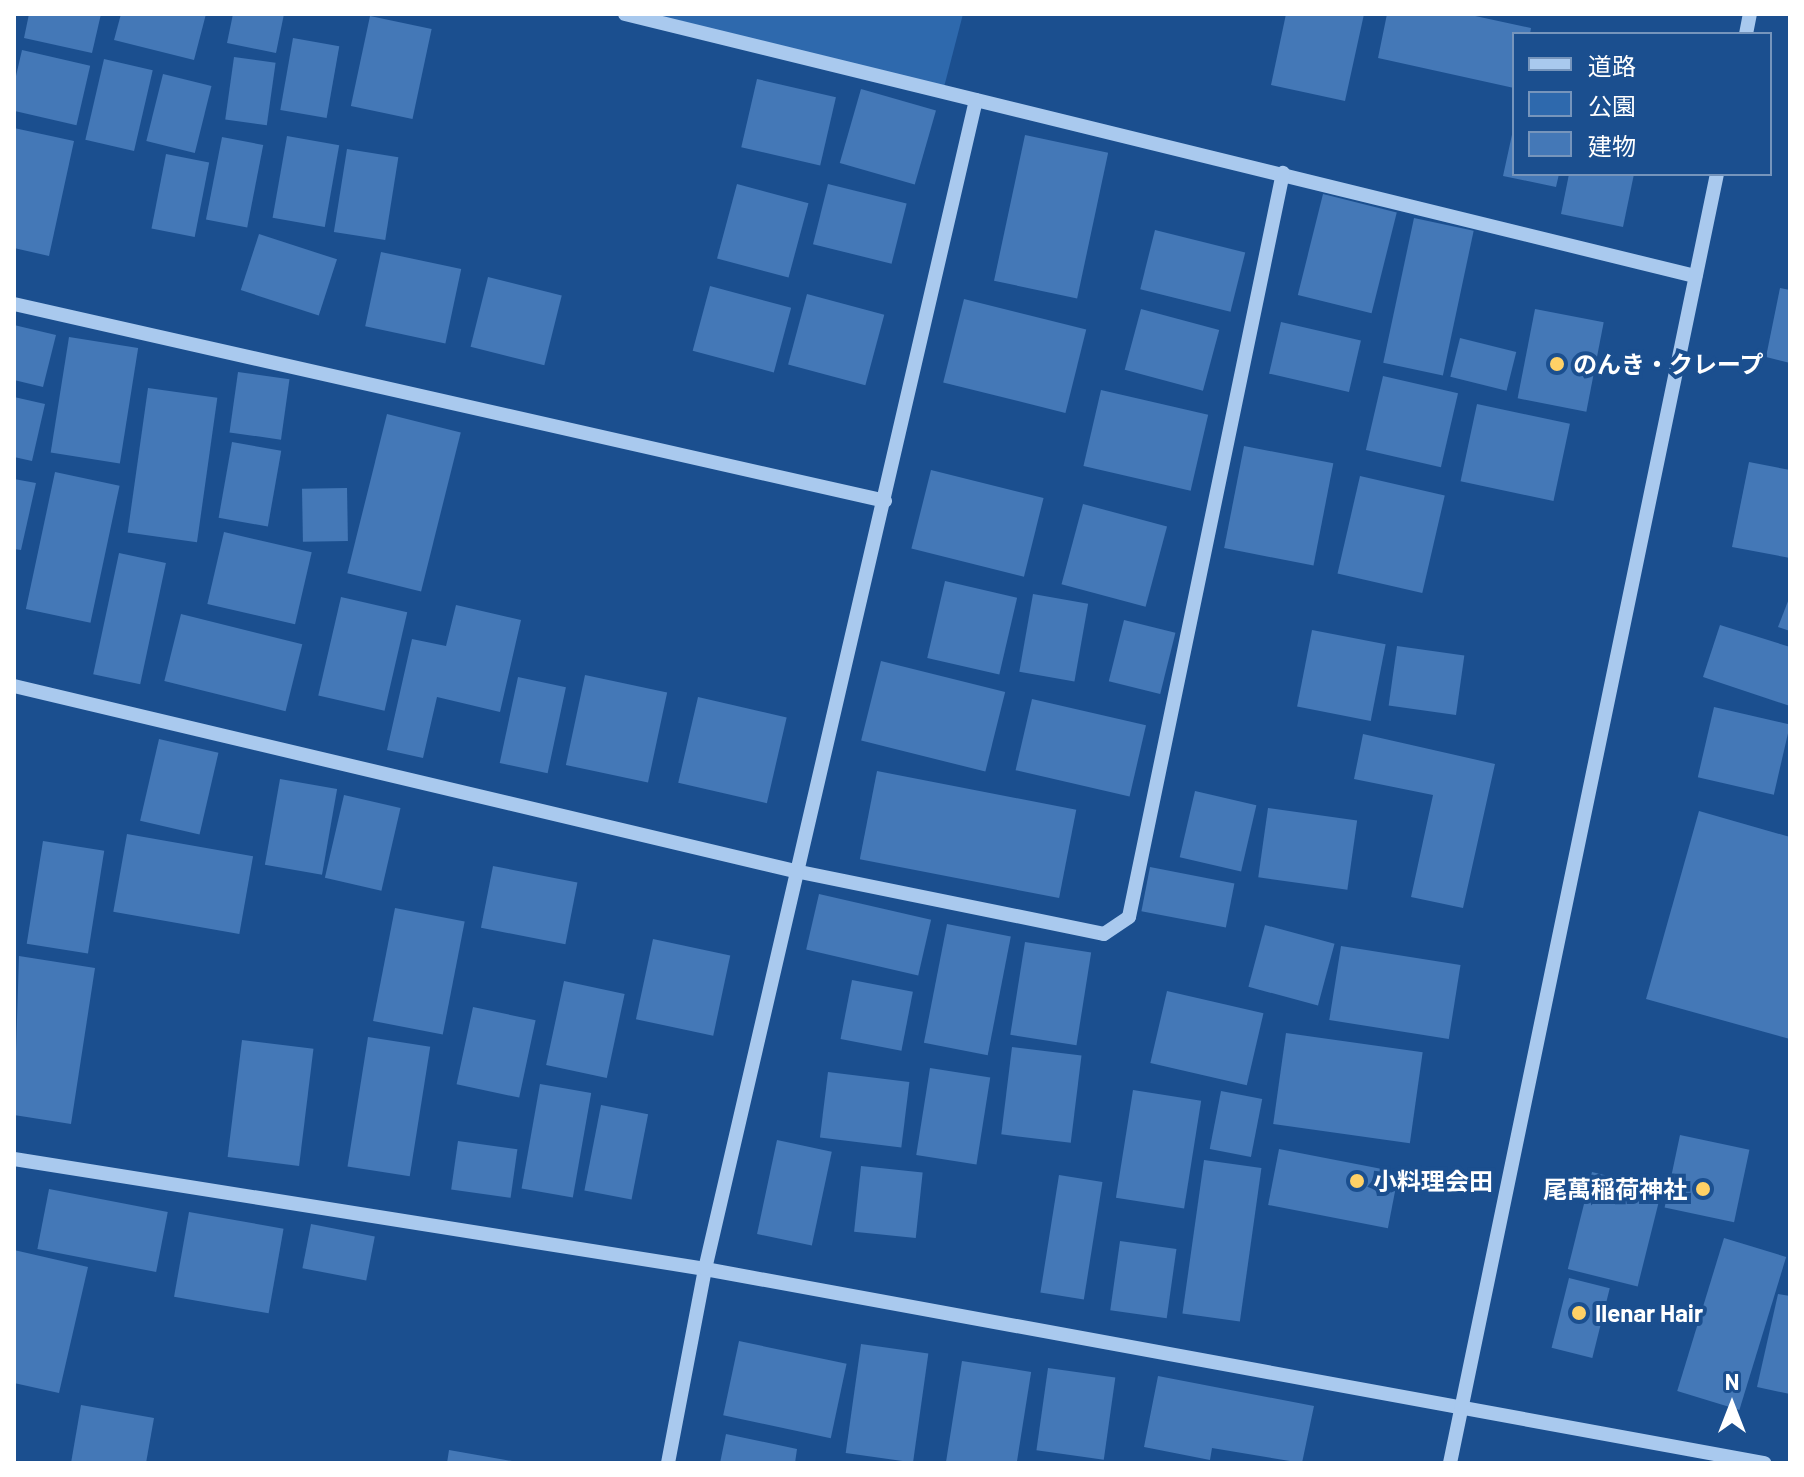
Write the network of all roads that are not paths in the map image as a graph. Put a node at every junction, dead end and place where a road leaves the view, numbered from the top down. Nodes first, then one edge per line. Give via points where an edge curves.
1 (625, 14) edge
2 (976, 100) junction
3 (1283, 173) junction
4 (1717, 176) edge
5 (1695, 276) junction
6 (14, 304) edge
7 (885, 501) junction
8 (14, 686) edge
9 (795, 871) junction
10 (14, 1159) edge
11 (705, 1269) junction
12 (1462, 1406) junction
13 (668, 1463) edge
14 (1450, 1463) edge
15 (1764, 1463) edge

1 - 2 street
2 - 3 street
2 - 7 street
3 - 5 street
3 - 9 street via 1129,917 1104,934
4 - 5 street
5 - 12 street
6 - 7 street
7 - 9 street
8 - 9 street
9 - 11 street
10 - 11 street
11 - 12 street
11 - 13 street
12 - 14 street
12 - 15 street

